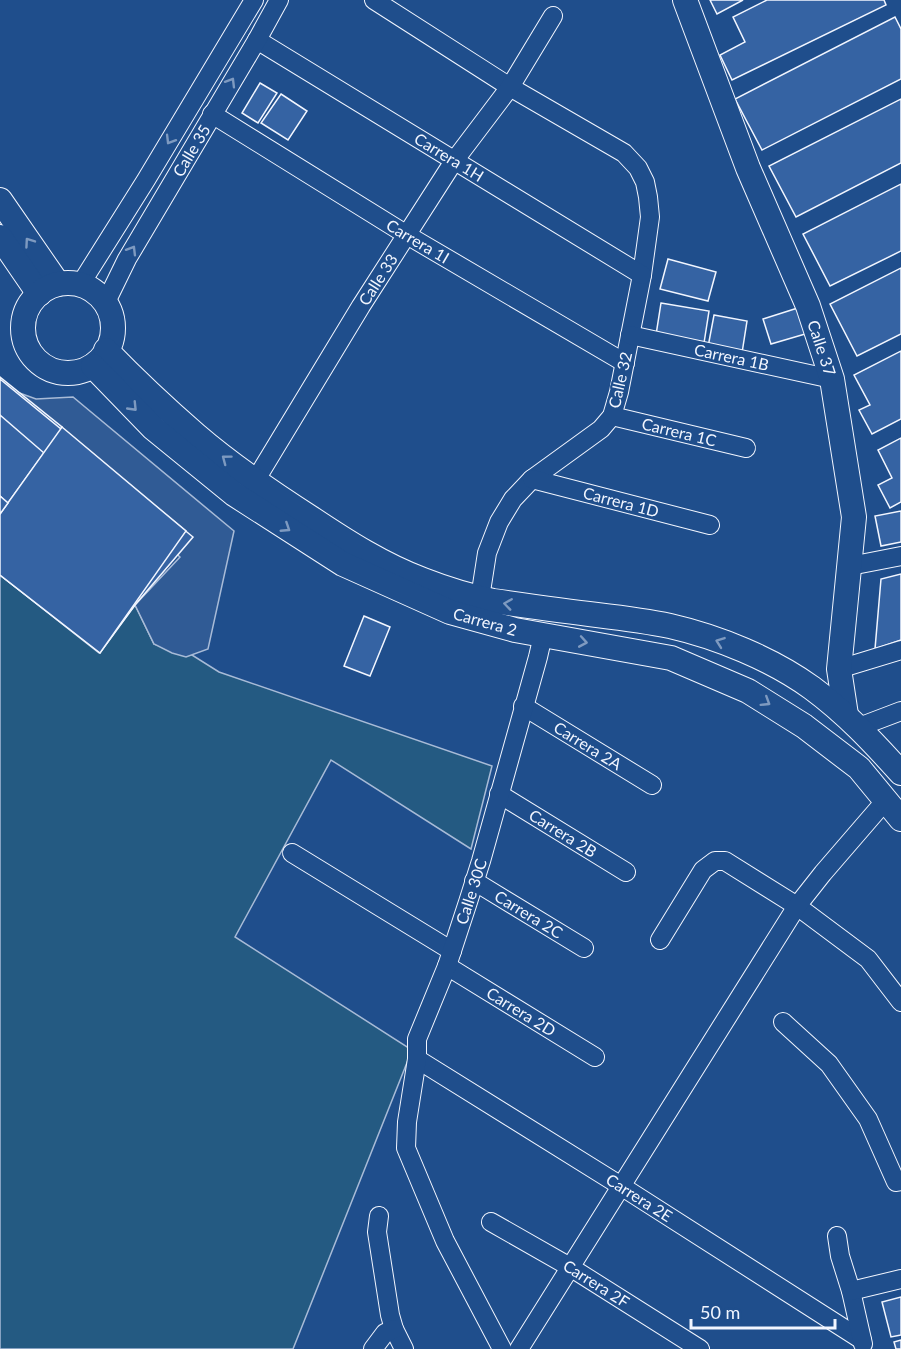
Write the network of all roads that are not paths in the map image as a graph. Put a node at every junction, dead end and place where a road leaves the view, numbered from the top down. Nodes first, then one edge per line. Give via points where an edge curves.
1 (254, 0) edge
2 (279, 0) edge
3 (374, 0) edge
4 (685, 0) edge
5 (553, 16) dead end
6 (257, 40) junction
7 (510, 87) junction
8 (212, 114) junction
9 (454, 161) junction
10 (0, 200) edge
11 (407, 235) junction
12 (0, 237) edge
13 (642, 275) junction
14 (59, 288) junction
15 (106, 302) junction
16 (630, 335) junction
17 (100, 358) junction
18 (625, 363) junction
19 (832, 379) junction
20 (612, 416) junction
21 (746, 448) dead end
22 (532, 479) junction
23 (255, 480) junction
24 (710, 525) dead end
25 (901, 556) edge
26 (850, 566) junction
27 (480, 598) junction
28 (543, 635) junction
29 (901, 650) edge
30 (839, 669) junction
31 (524, 706) junction
32 (901, 711) edge
33 (852, 721) junction
34 (901, 773) edge
35 (652, 785) dead end
36 (499, 794) junction
37 (886, 800) junction
38 (901, 819) edge
39 (292, 853) dead end
40 (626, 872) dead end
41 (474, 880) junction
42 (797, 906) junction
43 (660, 940) dead end
44 (584, 948) dead end
45 (450, 959) junction
46 (901, 1002) edge
47 (783, 1022) dead end
48 (595, 1057) dead end
49 (417, 1059) junction
50 (901, 1181) edge
51 (621, 1186) junction
52 (380, 1216) dead end
53 (491, 1222) dead end
54 (837, 1236) dead end
55 (570, 1267) junction
56 (901, 1279) edge
57 (851, 1292) junction
58 (394, 1329) junction
59 (863, 1345) edge
60 (526, 1347) edge
61 (373, 1349) edge
62 (404, 1349) edge
63 (502, 1349) edge
64 (700, 1349) edge

1 -> 14 street, Calle 35 via 146,180
2 - 6 street, Calle 35
3 - 7 street
4 - 19 main road, Calle 37 via 748,168 808,306
5 - 7 street, Calle 33
8 -> 6 street, Calle 35
6 - 9 street, Carrera 1H
7 - 9 street, Calle 33
7 - 13 street, Calle 32 via 624,153 638,168 645,182 650,218
8 - 11 street, Carrera 1I
15 -> 8 street, Calle 35
9 - 11 street, Calle 33
9 - 13 street, Carrera 1H
14 -> 10 main road
11 - 18 street, Carrera 1I
11 - 23 street, Calle 33
12 - 14 main road
13 - 16 street, Calle 32
14 - 15 main road via 94,291
14 - 17 main road via 33,299 26,311 24,339 30,352 39,363 66,373 80,371
15 - 17 main road via 112,338
16 - 18 street, Calle 32
16 - 19 street, Carrera 1B
23 -> 17 main road, Carrera 2 via 196,435 128,372
17 -> 28 main road, Carrera 2 via 153,428 234,494 343,564 450,612
18 - 20 street, Calle 32
19 - 26 main road, Calle 37 via 854,517
20 - 21 street, Carrera 1C
20 - 22 street, Calle 32 via 601,429
22 - 24 street, Carrera 1D
22 - 27 street, Calle 32 via 499,522 487,553
23 - 27 main road, Carrera 2 via 382,561 422,580
25 - 26 street
26 - 30 main road, Calle 37
33 -> 27 main road, Carrera 2 via 775,665 705,636 634,619
28 - 31 street, Calle 30C
28 -> 37 main road, Carrera 2 via 670,658 748,691 804,726 859,768
29 - 30 street
30 - 33 main road, Calle 37
31 - 35 street, Carrera 2A
31 - 36 street, Calle 30C
32 - 33 street
33 - 34 main road, Carrera 2
36 - 40 street, Carrera 2B
36 - 41 street, Calle 30C
37 - 38 main road, Carrera 2
37 - 42 street
39 - 45 street, Carrera 2D
41 - 44 street, Carrera 2C
41 - 45 street, Calle 30C
42 - 43 street via 725,861 715,861 704,870
42 - 46 street via 868,959
42 - 51 street
45 - 48 street, Carrera 2D
45 - 49 street, Calle 30C via 417,1039
47 - 50 street via 829,1064 868,1119 896,1182
49 - 51 street, Carrera 2E
49 - 63 street, Calle 30C via 406,1148 445,1241
51 - 55 street
51 - 59 street, Carrera 2E
52 - 58 street via 377,1232
53 - 55 street, Carrera 2F
54 - 57 street
55 - 60 street
55 - 64 street, Carrera 2F
56 - 57 street
57 - 59 street
58 - 61 street via 385,1333
58 - 62 street

